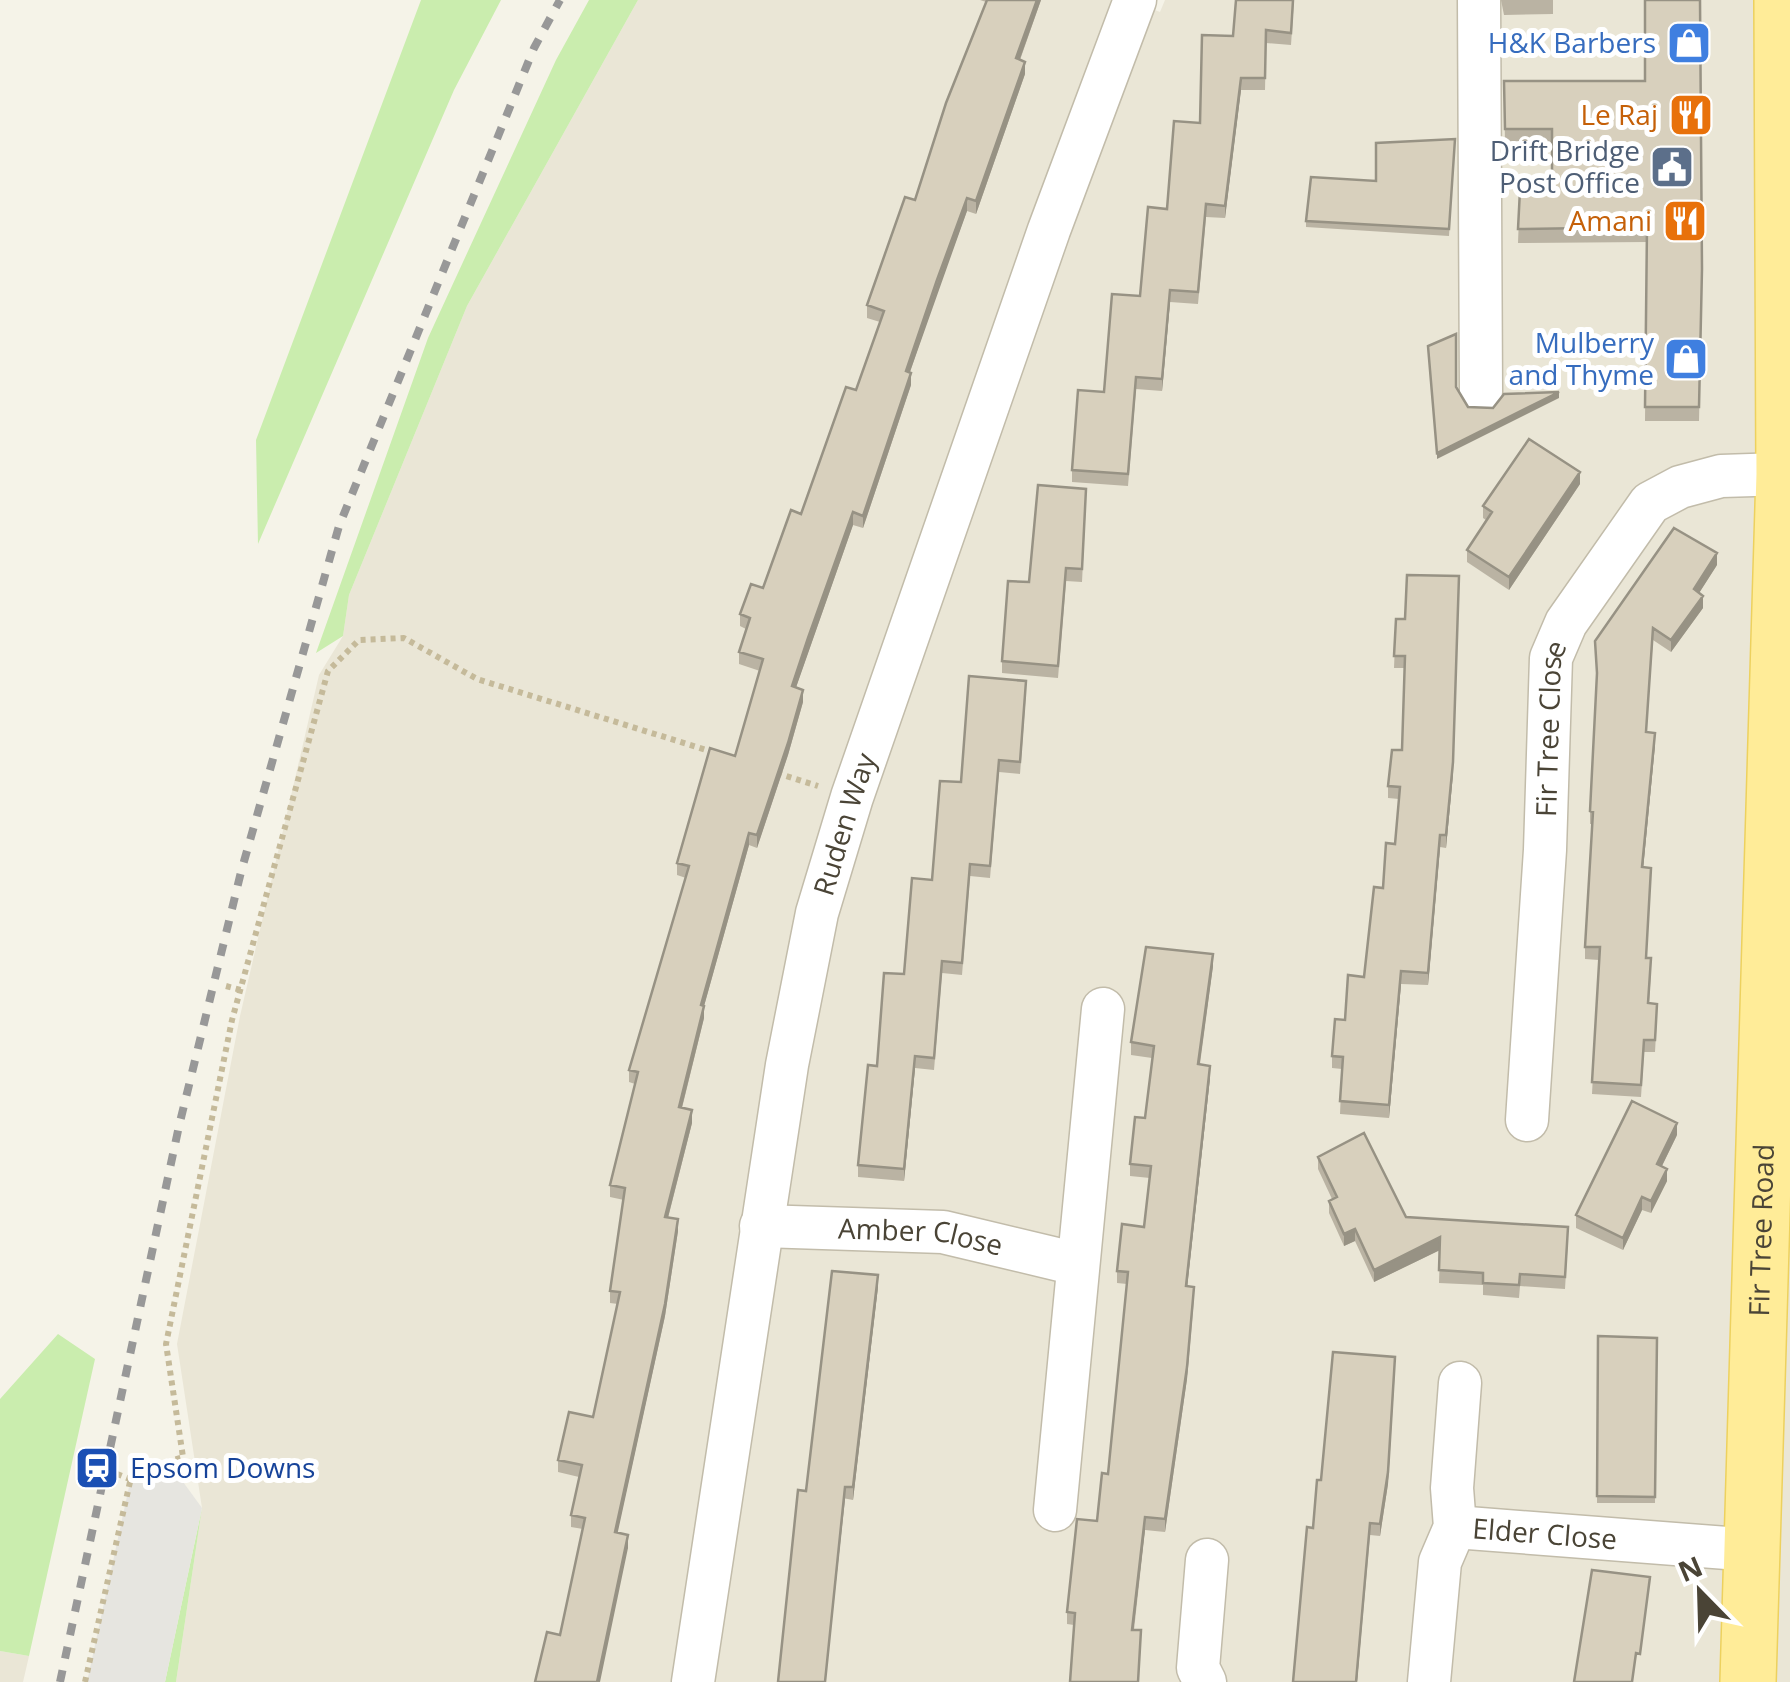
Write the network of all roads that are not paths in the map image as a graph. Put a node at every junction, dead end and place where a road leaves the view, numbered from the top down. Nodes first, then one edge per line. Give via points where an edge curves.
1 (1135, 0) edge
2 (1480, 0) edge
3 (1782, 0) edge
4 (1481, 392) dead end
5 (1784, 474) junction
6 (1103, 1009) dead end
7 (1526, 1120) dead end
8 (761, 1226) junction
9 (1077, 1264) junction
10 (1460, 1383) dead end
11 (1056, 1510) dead end
12 (1455, 1527) junction
13 (1752, 1550) junction
14 (1207, 1560) dead end
15 (693, 1682) edge
16 (1205, 1682) edge
17 (1429, 1682) edge
18 (1748, 1682) edge

1 - 8 street, Ruden Way via 852,797 818,914
2 - 4 street
3 - 5 main road, Fir Tree Road
5 - 7 street, Fir Tree Close via 1721,476 1650,504 1566,623 1551,658
5 - 13 main road, Fir Tree Road
6 - 9 street
8 - 9 street, Amber Close via 943,1232
8 - 15 street, Ruden Way
9 - 11 street
10 - 12 street, Elder Close
12 - 13 street, Elder Close
12 - 17 street, Elder Close via 1440,1562
13 - 18 main road, Fir Tree Road
14 - 16 street via 1198,1668

